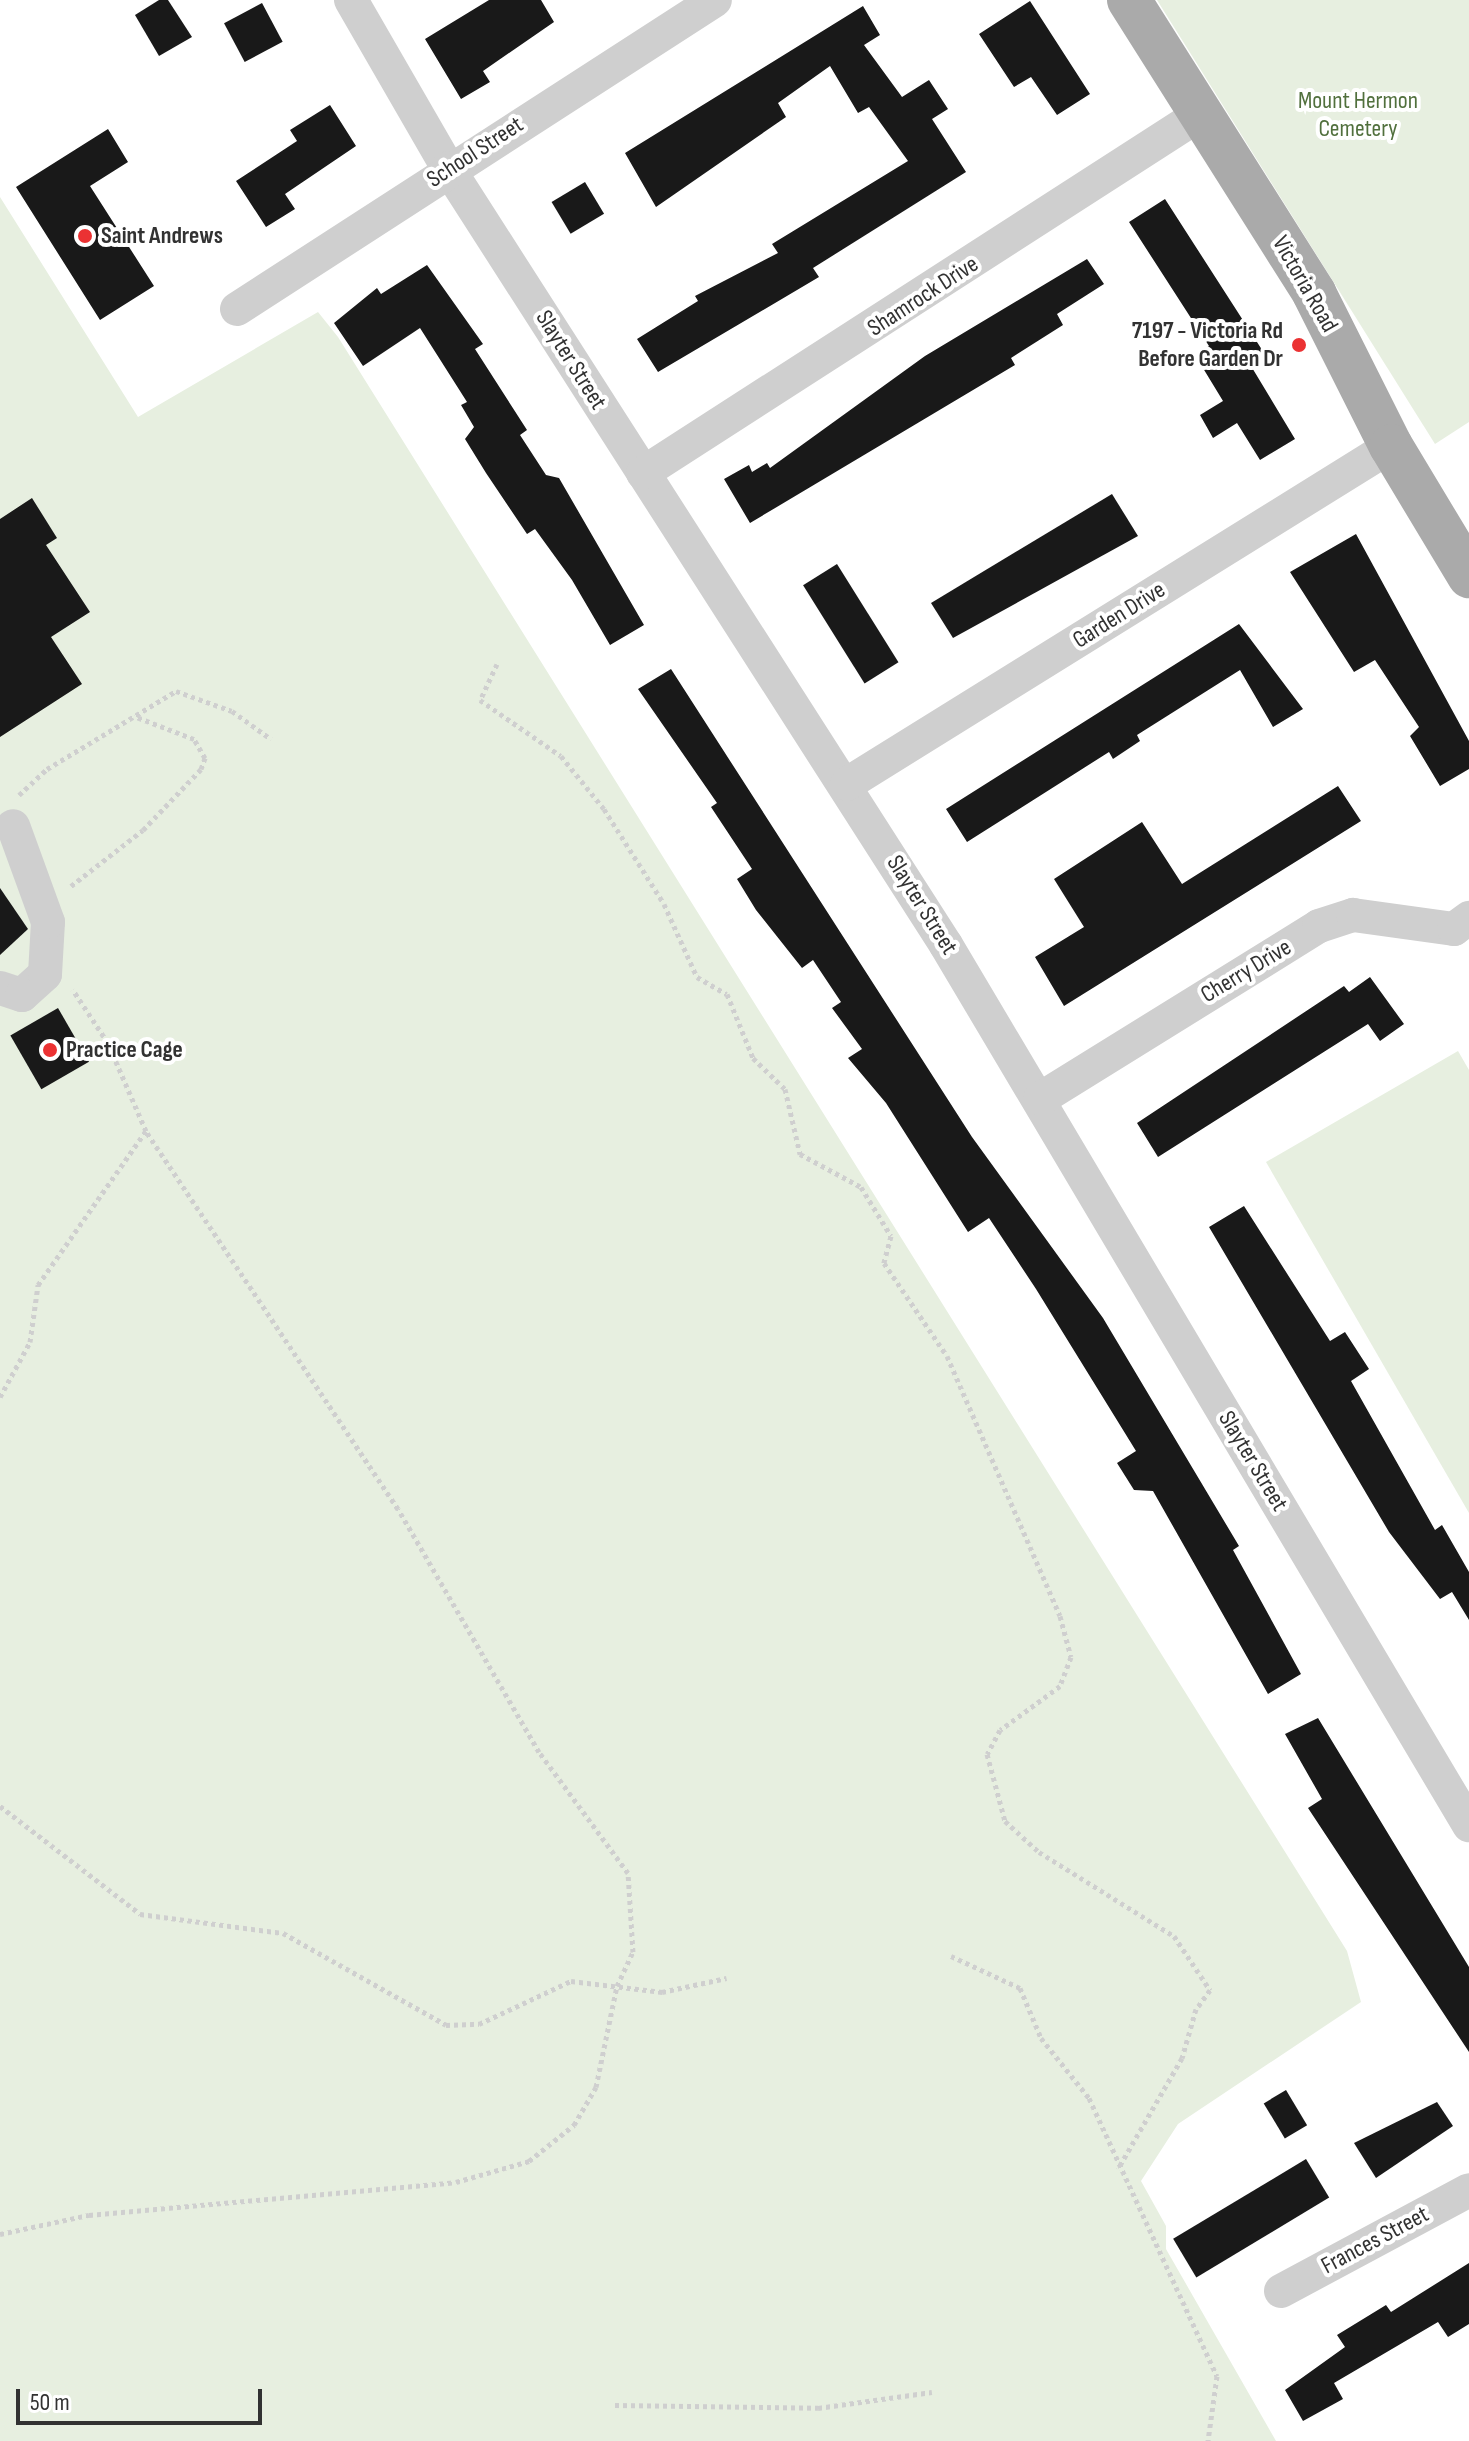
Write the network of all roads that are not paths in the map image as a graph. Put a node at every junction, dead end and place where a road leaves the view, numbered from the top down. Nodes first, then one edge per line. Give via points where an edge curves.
1 (351, 0) edge
2 (715, 0) edge
3 (1129, 0) edge
4 (1199, 115) junction
5 (448, 168) junction
6 (237, 309) dead end
7 (1391, 446) junction
8 (643, 473) junction
9 (1469, 576) edge
10 (847, 784) junction
11 (13, 813) road end
12 (1469, 918) edge
13 (0, 988) edge
14 (1040, 1099) junction
15 (1469, 1825) edge
16 (1469, 2190) edge
17 (1281, 2291) dead end

1 - 5 street, Slayter Street
2 - 5 street, School Street
3 - 4 main road, Victoria Road
4 - 7 main road, Victoria Road via 1314,293
4 - 8 street, Shamrock Drive
5 - 6 street, School Street
5 - 8 street, Slayter Street
7 - 9 main road, Victoria Road
7 - 10 street, Garden Drive
8 - 10 street, Slayter Street
10 - 14 street, Slayter Street
11 - 13 street via 43,908 45,974 22,995
12 - 14 street, Cherry Drive via 1454,929 1353,915 1319,926
14 - 15 street, Slayter Street
16 - 17 street, Frances Street

